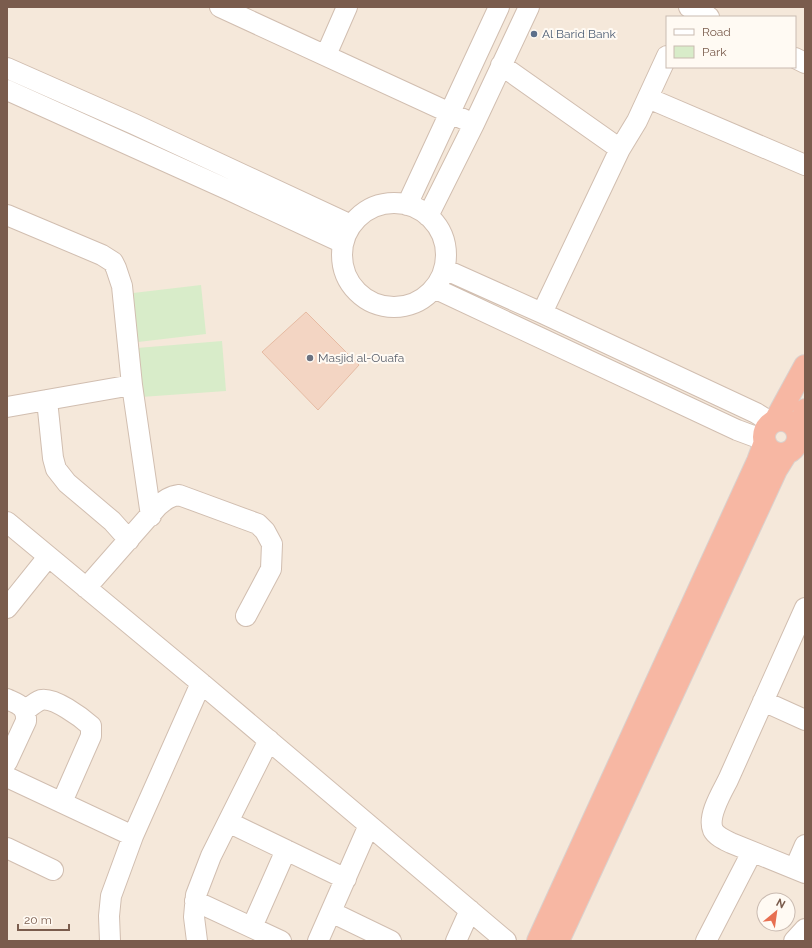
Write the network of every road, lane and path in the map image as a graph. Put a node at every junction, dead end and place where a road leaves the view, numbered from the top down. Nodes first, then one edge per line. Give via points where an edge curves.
1 (220, 7) edge
2 (347, 7) edge
3 (500, 7) edge
4 (529, 7) edge
5 (689, 7) edge
6 (684, 16) edge
7 (707, 16) edge
8 (326, 55) junction
9 (666, 58) edge
10 (796, 58) edge
11 (805, 63) edge
12 (501, 65) junction
13 (7, 68) edge
14 (7, 90) edge
15 (648, 98) junction
16 (450, 113) junction
17 (474, 124) junction
18 (620, 149) junction
19 (805, 165) edge
20 (407, 205) junction
21 (7, 215) edge
22 (428, 216) junction
23 (351, 225) junction
24 (343, 244) junction
25 (444, 269) junction
26 (434, 288) junction
27 (542, 313) junction
28 (805, 366) edge
29 (132, 385) junction
30 (47, 400) junction
31 (7, 407) edge
32 (805, 410) edge
33 (769, 432) junction
34 (797, 442) edge
35 (150, 516) junction
36 (7, 522) edge
37 (129, 540) junction
38 (48, 557) junction
39 (86, 588) junction
40 (7, 608) edge
41 (805, 608) edge
42 (246, 616) dead end
43 (201, 683) junction
44 (7, 699) edge
45 (763, 702) junction
46 (25, 710) junction
47 (805, 720) edge
48 (269, 740) junction
49 (7, 762) edge
50 (7, 777) edge
51 (62, 802) junction
52 (228, 822) junction
53 (370, 825) junction
54 (133, 836) junction
55 (805, 845) edge
56 (7, 848) edge
57 (286, 850) junction
58 (752, 852) junction
59 (53, 870) dead end
60 (800, 871) edge
61 (346, 879) junction
62 (195, 901) junction
63 (470, 910) junction
64 (331, 912) junction
65 (252, 927) junction
66 (805, 929) edge
67 (563, 939) edge
68 (110, 941) edge
69 (196, 941) edge
70 (282, 941) edge
71 (318, 941) edge
72 (391, 941) edge
73 (456, 941) edge
74 (506, 941) edge
75 (538, 941) edge
76 (706, 941) edge
77 (794, 941) edge

1 - 8 street
2 - 8 street
3 - 16 street
4 - 12 street
5 - 6 street
5 - 7 street
8 - 16 street
9 - 15 street
10 - 11 street
12 - 17 street
12 - 18 street
13 - 23 street
14 - 24 street
15 - 18 street
15 - 19 street
16 - 17 street
16 - 20 street
17 - 22 street
18 - 27 street
20 - 22 street
20 - 23 street via 388,204 374,207 361,214
21 - 29 street via 70,240 113,262 122,286
22 - 25 street via 442,236 446,253
23 - 24 street
24 - 26 street via 342,261 347,278 356,292 371,302 387,307 405,306 421,300
25 - 26 street
25 - 27 street
26 - 33 street via 737,430
27 - 33 street via 756,413
28 - 33 highway
29 - 30 street
29 - 35 street
30 - 31 street
30 - 37 street via 56,470
32 - 34 highway
33 - 34 highway via 781,420 787,421 793,424
33 - 34 highway via 768,448 773,452 779,454
33 - 75 highway
34 - 67 highway via 774,474
35 - 37 street
35 - 42 street via 166,499 179,495 258,524 265,531 272,544 271,569
36 - 38 street
37 - 39 street
38 - 39 street
38 - 40 street
39 - 43 street
41 - 45 street
43 - 48 street
43 - 54 street
44 - 46 street
45 - 47 street
45 - 58 street via 716,804 712,822 714,830 722,838
46 - 49 street via 26,721
46 - 51 street via 37,702 50,700 91,726 91,736
48 - 52 street
48 - 53 street
50 - 51 street
51 - 54 street
52 - 57 street
52 - 62 street via 211,856
53 - 61 street
53 - 63 street
54 - 68 street via 112,896 109,916
55 - 60 street
56 - 59 street
57 - 61 street
57 - 65 street
58 - 60 street
58 - 76 street
61 - 64 street
62 - 65 street
62 - 69 street
63 - 73 street
63 - 74 street
64 - 71 street
64 - 72 street
65 - 70 street
66 - 77 street

